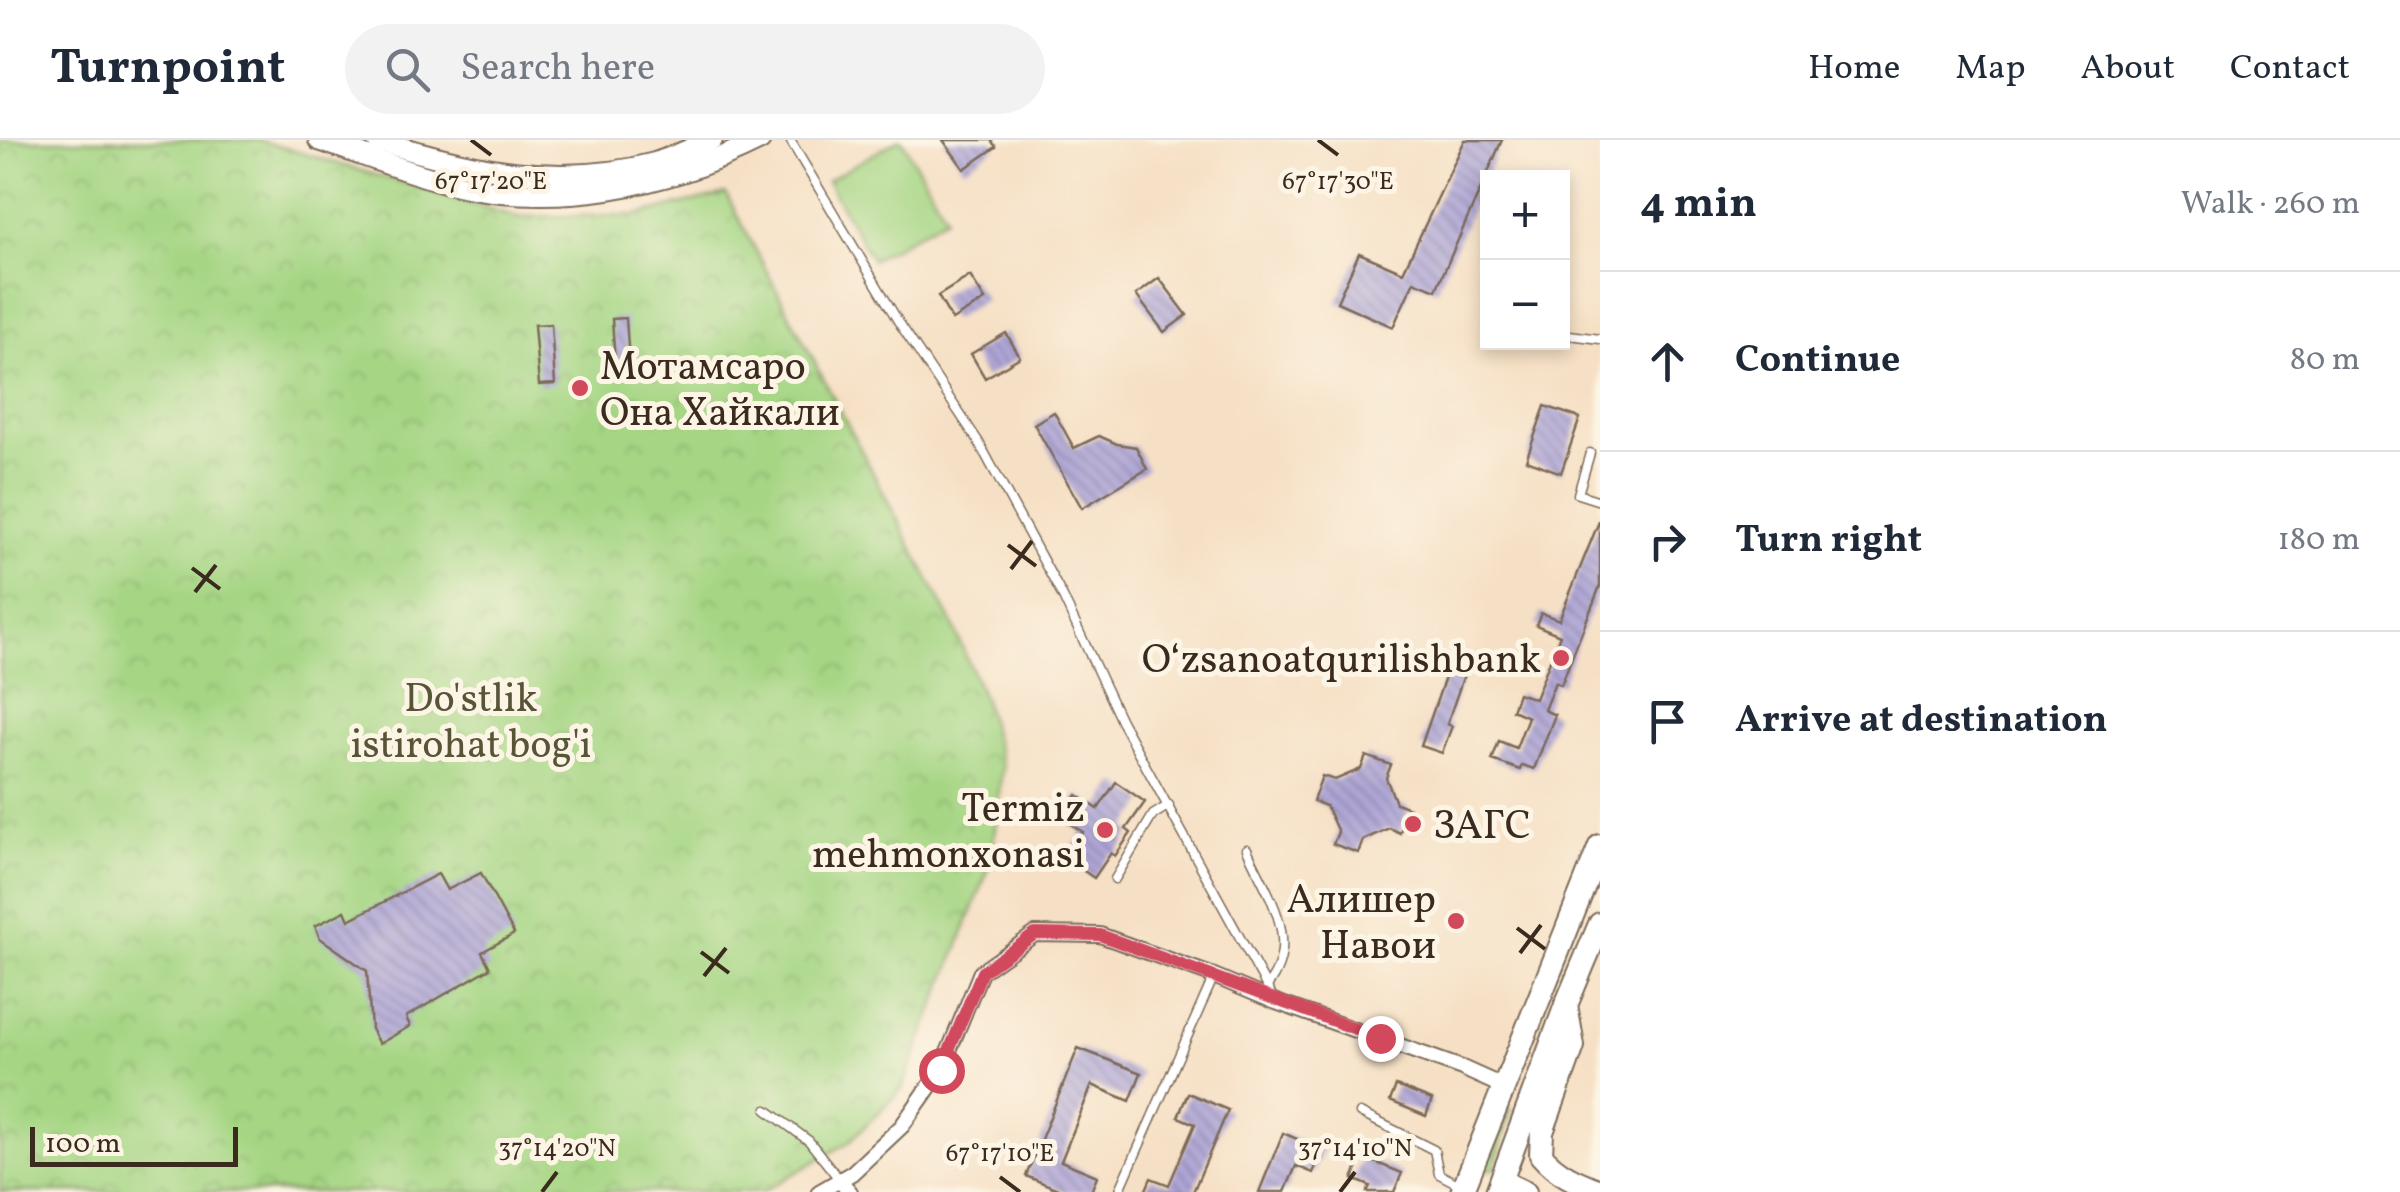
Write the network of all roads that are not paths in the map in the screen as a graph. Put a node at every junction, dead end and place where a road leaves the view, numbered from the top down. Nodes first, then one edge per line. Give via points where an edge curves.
1 (319, 140) edge
2 (377, 140) edge
3 (712, 140) edge
4 (760, 140) edge
5 (790, 140) edge
6 (1570, 335) edge
7 (1600, 339) edge
8 (1590, 453) dead end
9 (1600, 501) edge
10 (1168, 805) junction
11 (1600, 846) edge
12 (1247, 849) dead end
13 (1115, 879) dead end
14 (1600, 924) edge
15 (1214, 976) junction
16 (1267, 986) junction
17 (1276, 1002) junction
18 (1566, 1005) junction
19 (1502, 1086) junction
20 (1532, 1095) junction
21 (767, 1110) dead end
22 (1360, 1113) dead end
23 (1465, 1184) edge
24 (845, 1186) edge
25 (1500, 1186) edge
26 (1600, 1191) edge
27 (820, 1192) edge
28 (1120, 1192) edge
29 (1526, 1192) edge

1 - 4 street via 451,184 523,193 655,181
2 - 3 street via 454,164 525,175 624,169
5 - 10 lane via 978,441
6 - 7 lane
8 - 9 lane via 1578,494
10 - 13 lane via 1153,815
10 - 16 lane
11 - 19 main road
12 - 16 lane via 1284,933 1284,956
14 - 18 main road
15 - 17 street
15 - 24 street via 1100,935 1035,934 982,972 941,1070 902,1126
15 - 28 lane
16 - 17 lane
17 - 19 street
18 - 20 main road
18 - 26 main road via 1573,1046 1542,1132 1541,1155 1560,1173
19 - 20 main road via 1520,1084
19 - 23 main road
20 - 25 main road
21 - 24 lane via 809,1141
22 - 23 lane via 1434,1150 1439,1174
23 - 25 main road
24 - 27 street
25 - 29 street

